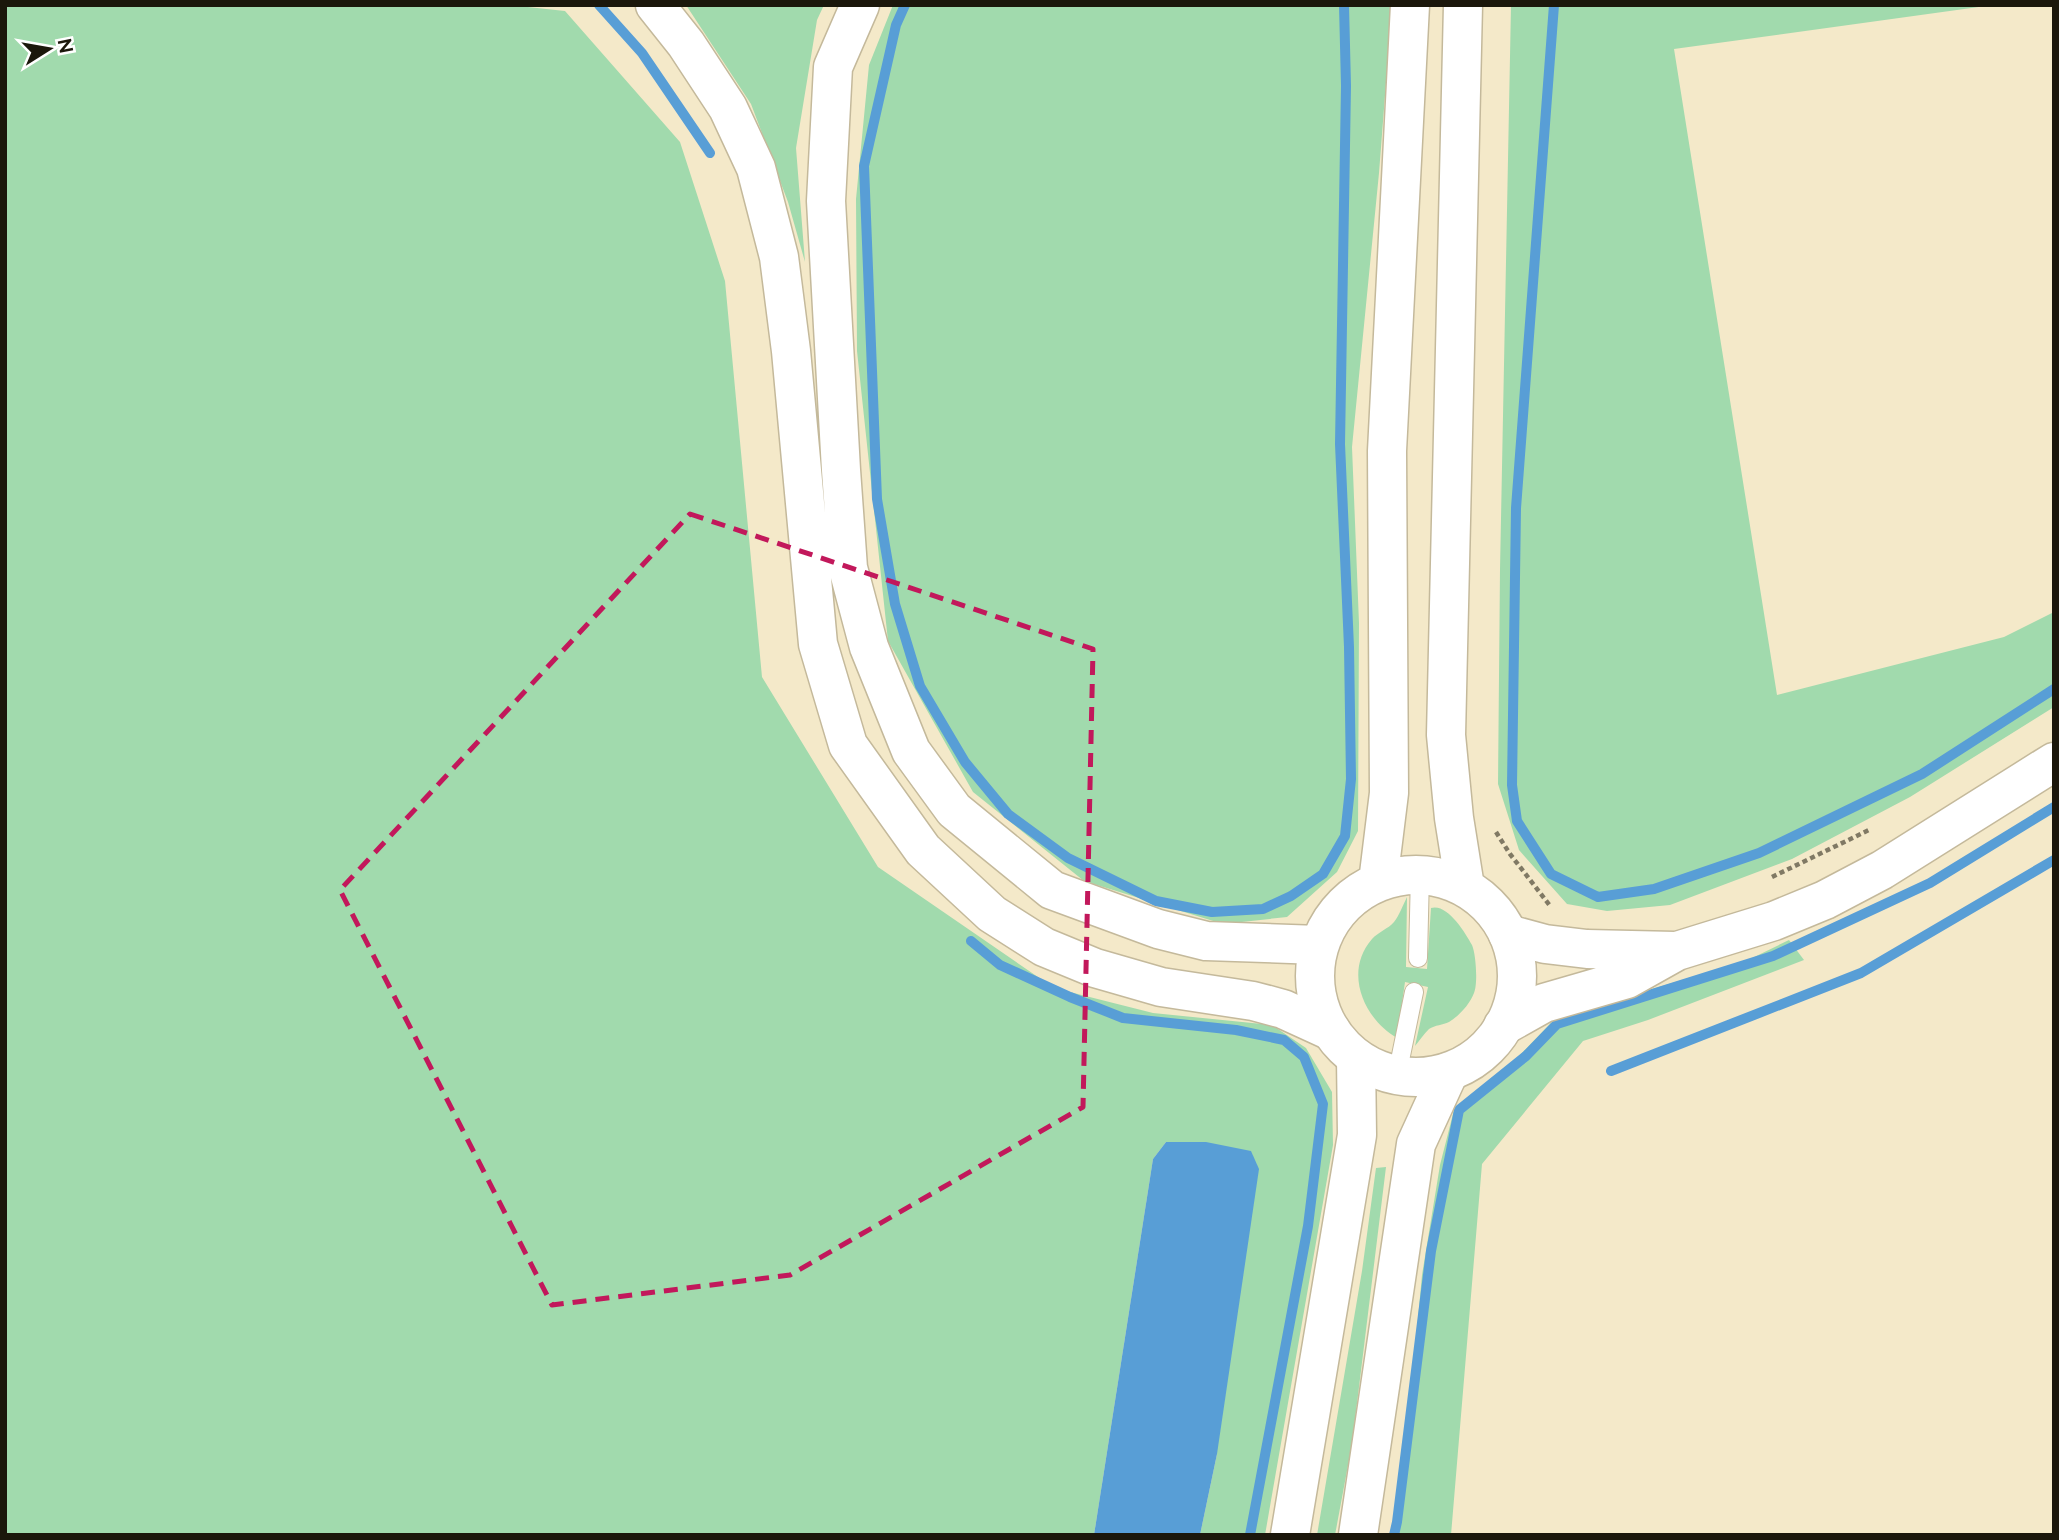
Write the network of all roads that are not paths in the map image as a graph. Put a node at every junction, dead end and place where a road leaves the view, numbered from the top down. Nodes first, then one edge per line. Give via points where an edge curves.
1 (654, 5) edge
2 (860, 5) edge
3 (1410, 5) edge
4 (1463, 5) edge
5 (2054, 762) edge
6 (1419, 874) junction
7 (1378, 882) junction
8 (1465, 887) junction
9 (1508, 934) junction
10 (1319, 945) junction
11 (1678, 951) junction
12 (1418, 958) dead end
13 (1415, 992) dead end
14 (1503, 1027) junction
15 (1344, 1045) junction
16 (1449, 1072) junction
17 (1397, 1075) junction
18 (1290, 1535) edge
19 (1358, 1535) edge

1 - 15 main road via 686,44 727,108 756,168 779,257 818,644 848,745 923,850 992,914 1044,947 1161,987 1283,1009
2 - 10 main road via 833,67 826,201 841,470 848,568 869,647 911,751 954,810 1052,890 1158,929 1206,941
3 - 7 main road via 1387,451 1389,793
4 - 8 main road via 1447,736
5 - 11 main road via 1882,870 1825,900
6 - 7 main road
6 - 8 main road
6 - 12 lane
7 - 10 main road via 1341,907
8 - 9 main road via 1490,907
9 - 11 main road via 1587,949
9 - 14 main road via 1516,964 1515,997
10 - 15 main road via 1314,974 1318,1004
11 - 14 main road via 1627,979 1544,1003
13 - 17 lane
14 - 16 main road via 1489,1046
15 - 17 main road via 1376,1069
15 - 18 main road via 1357,1135
16 - 17 main road
16 - 19 main road via 1416,1144

